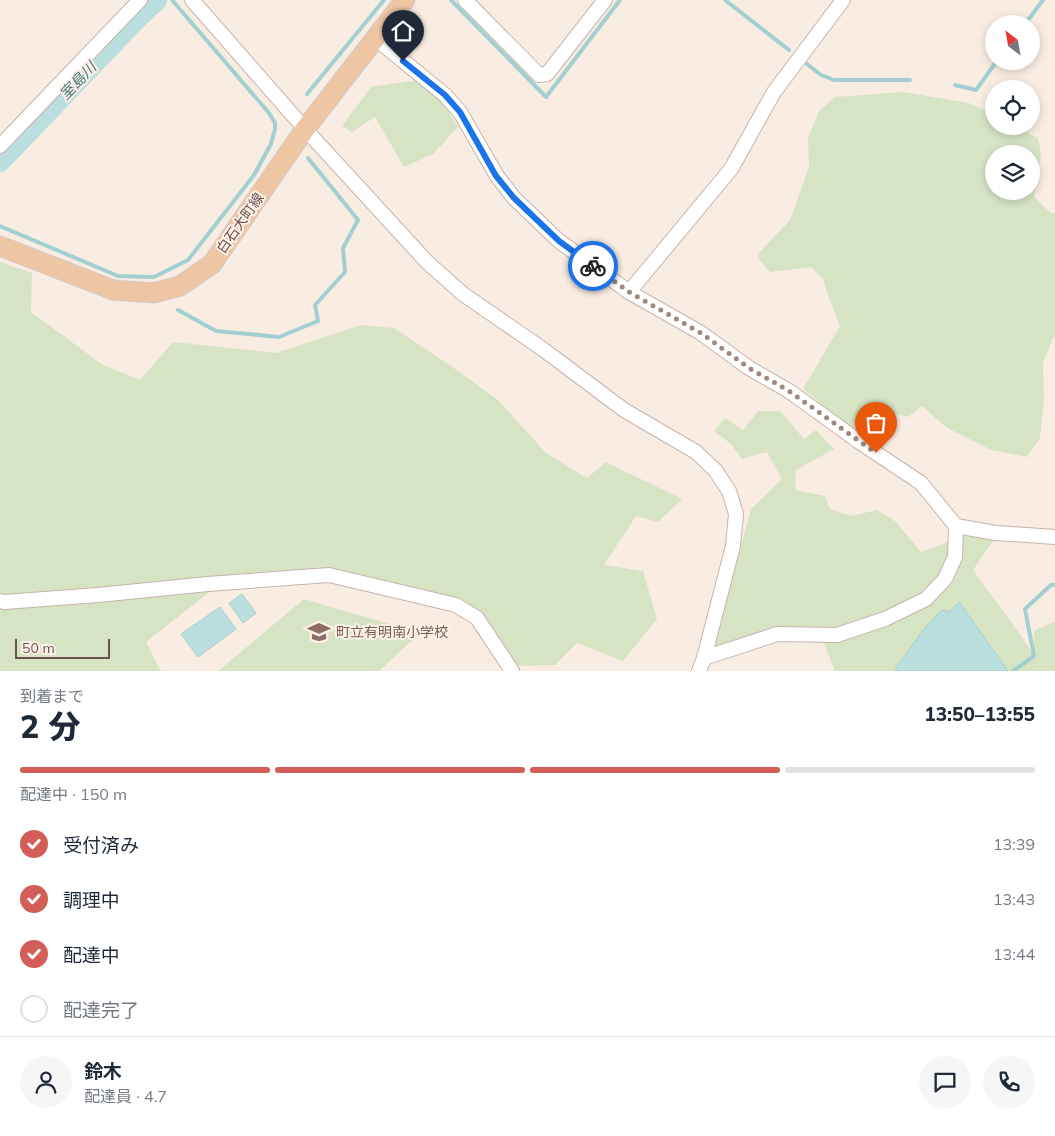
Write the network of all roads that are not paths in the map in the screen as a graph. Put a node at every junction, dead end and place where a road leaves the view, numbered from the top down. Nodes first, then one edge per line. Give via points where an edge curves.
1 (140, 0) edge
2 (192, 0) edge
3 (406, 0) edge
4 (465, 0) edge
5 (485, 0) edge
6 (605, 0) edge
7 (843, 0) edge
8 (476, 11) junction
9 (375, 38) junction
10 (305, 129) junction
11 (0, 146) edge
12 (0, 246) edge
13 (629, 292) junction
14 (956, 526) junction
15 (1055, 537) edge
16 (1, 603) edge
17 (701, 664) edge
18 (512, 671) edge

1 - 11 street
2 - 10 street
3 - 9 main road, 白石大町線
4 - 8 street
5 - 8 street
6 - 8 street via 547,74 539,74
7 - 13 street via 774,92 731,169
9 - 10 main road, 白石大町線
9 - 13 street via 445,95 460,112 496,176 514,198 559,241
10 - 12 main road, 白石大町線 via 212,264 180,286 154,293 113,290
10 - 17 street via 427,262 463,294 624,410 696,452 715,470 729,492 736,514 733,546
13 - 14 street via 701,333 921,483
14 - 15 street via 996,533
14 - 17 street via 955,557 945,579 926,599 886,619 837,635 777,634
16 - 18 street via 329,575 456,605 477,618

